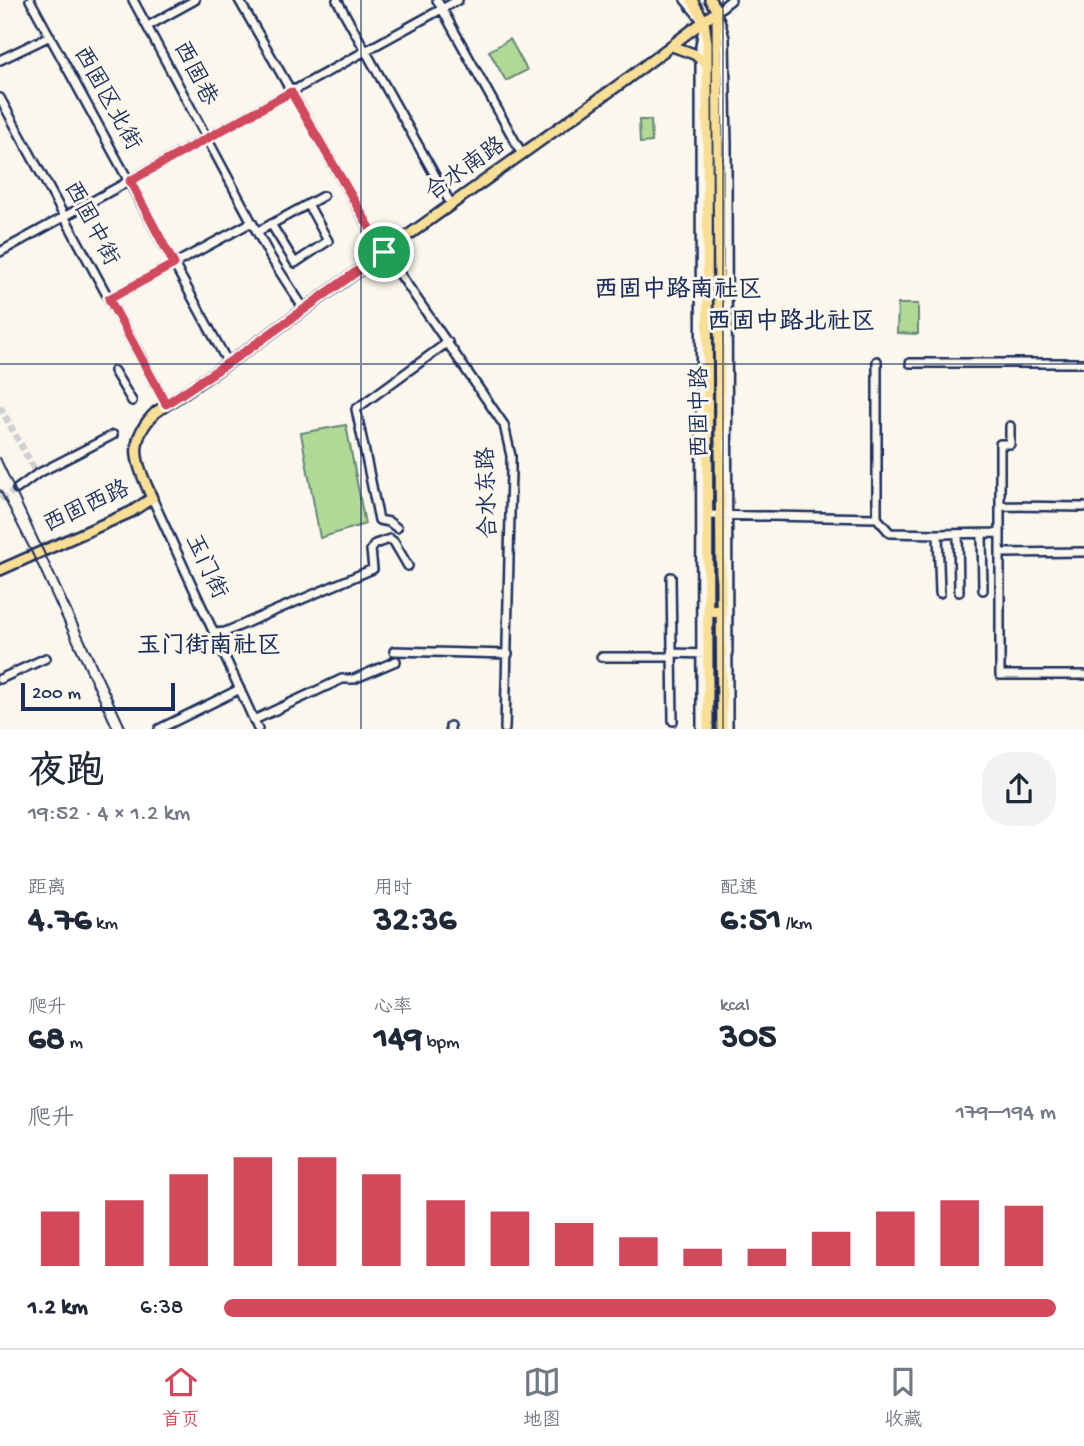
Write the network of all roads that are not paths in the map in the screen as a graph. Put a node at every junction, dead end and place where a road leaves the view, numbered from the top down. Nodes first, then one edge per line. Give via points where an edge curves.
1 (30, 0) edge
2 (133, 0) edge
3 (195, 0) edge
4 (239, 0) edge
5 (337, 0) edge
6 (437, 0) edge
7 (458, 0) edge
8 (685, 0) edge
9 (692, 0) edge
10 (713, 0) edge
11 (731, 0) edge
12 (442, 9) junction
13 (717, 11) junction
14 (704, 21) junction
15 (148, 26) junction
16 (50, 36) junction
17 (671, 46) junction
18 (365, 51) junction
19 (0, 60) edge
20 (704, 61) junction
21 (291, 92) junction
22 (0, 98) edge
23 (207, 139) junction
24 (522, 154) junction
25 (130, 181) junction
26 (323, 195) dead end
27 (308, 204) junction
28 (451, 204) junction
29 (64, 217) junction
30 (252, 222) junction
31 (271, 224) junction
32 (720, 229) junction
33 (708, 230) junction
34 (257, 232) junction
35 (0, 252) edge
36 (384, 252) junction
37 (174, 264) junction
38 (109, 299) junction
39 (304, 309) junction
40 (447, 342) junction
41 (877, 361) dead end
42 (228, 363) junction
43 (910, 363) dead end
44 (1084, 363) edge
45 (114, 371) dead end
46 (132, 401) dead end
47 (166, 404) junction
48 (1010, 426) dead end
49 (113, 435) dead end
50 (17, 489) tunnel mouth
51 (152, 498) junction
52 (1000, 506) junction
53 (1084, 507) edge
54 (705, 515) junction
55 (724, 515) junction
56 (877, 518) junction
57 (397, 528) dead end
58 (1000, 533) junction
59 (939, 534) junction
60 (958, 534) junction
61 (982, 534) junction
62 (1084, 552) edge
63 (1000, 553) junction
64 (408, 566) dead end
65 (0, 570) edge
66 (671, 577) dead end
67 (983, 590) dead end
68 (959, 592) dead end
69 (940, 593) dead end
70 (709, 611) junction
71 (721, 611) junction
72 (214, 633) junction
73 (394, 651) dead end
74 (508, 654) junction
75 (705, 654) junction
76 (672, 655) junction
77 (601, 657) dead end
78 (46, 658) dead end
79 (397, 661) dead end
80 (1084, 675) edge
81 (0, 679) edge
82 (240, 689) junction
83 (254, 720) junction
84 (674, 721) dead end
85 (159, 729) edge
86 (258, 729) edge
87 (505, 729) edge
88 (701, 729) edge
89 (708, 729) edge
90 (722, 729) edge
91 (728, 729) edge

1 - 16 street, 西固区北街
2 - 15 street, 西固巷
3 - 15 street, 西固巷
4 - 21 street
5 - 18 street
6 - 12 street
7 - 12 street, 西固巷
8 - 14 street
9 - 14 main road
10 - 13 main road
11 - 13 street
12 - 18 street, 西固巷
12 - 24 street
13 - 14 main road, 合水南路
13 - 32 main road, 西固中路
13 - 55 street via 725,36 726,65
14 - 17 main road, 合水南路
14 - 20 main road, 西固中路
15 - 23 street, 西固巷
16 - 19 street
16 - 25 street, 西固区北街
17 - 20 main road
17 - 24 main road, 合水南路
18 - 21 street, 西固巷
18 - 28 street
20 - 33 main road, 西固中路
20 - 54 street
21 - 23 street, 西固巷
21 - 36 street, 合水东路
22 - 29 street, 西固中街
23 - 25 street, 西固巷
23 - 30 street
24 - 28 main road, 合水南路
25 - 29 street, 西固巷
25 - 37 street, 西固区北街
26 - 27 street
27 - 31 street
27 - 31 street via 328,241 295,263
28 - 36 main road, 合水南路
29 - 35 street, 西固巷
29 - 38 street, 西固中街
30 - 34 street
30 - 37 street
31 - 34 street
32 - 33 main road
32 - 55 main road, 西固中路
33 - 54 main road, 西固中路
34 - 39 street
36 - 39 main road, 合水南路
36 - 40 street, 合水东路
37 - 38 street
37 - 42 street, 西固区北街
38 - 47 street, 西固中街
39 - 42 main road, 合水南路
40 - 57 street via 356,409 379,520
40 - 74 street, 合水东路 via 500,416 509,446
41 - 56 street
42 - 47 main road, 合水南路
43 - 44 street
45 - 46 street
47 - 51 main road, 合水南路 via 138,430 136,457
48 - 52 street via 1010,444 1000,444
49 - 50 street
51 - 65 main road, 西固西路 via 131,512
51 - 72 street, 玉门街
52 - 53 street
52 - 58 street
54 - 55 street
54 - 70 main road, 西固中路
54 - 75 street
55 - 56 street
55 - 71 main road, 西固中路
55 - 91 street
56 - 59 street via 890,533
58 - 61 street
58 - 63 street
59 - 60 street
59 - 69 street
60 - 61 street
60 - 68 street
61 - 67 street
62 - 63 street
63 - 80 street via 1000,675
64 - 72 street via 390,539 370,550 373,569
66 - 76 street
70 - 71 highway
70 - 75 main road, 西固中路
71 - 90 main road, 西固中路
72 - 82 street, 玉门街
73 - 74 street
74 - 87 street, 合水东路
75 - 76 street
75 - 88 street
75 - 89 main road, 西固中路
76 - 77 street
76 - 84 street
78 - 81 street
79 - 83 street via 354,679 342,678
82 - 83 street, 玉门街
82 - 85 street
83 - 86 street, 玉门街

